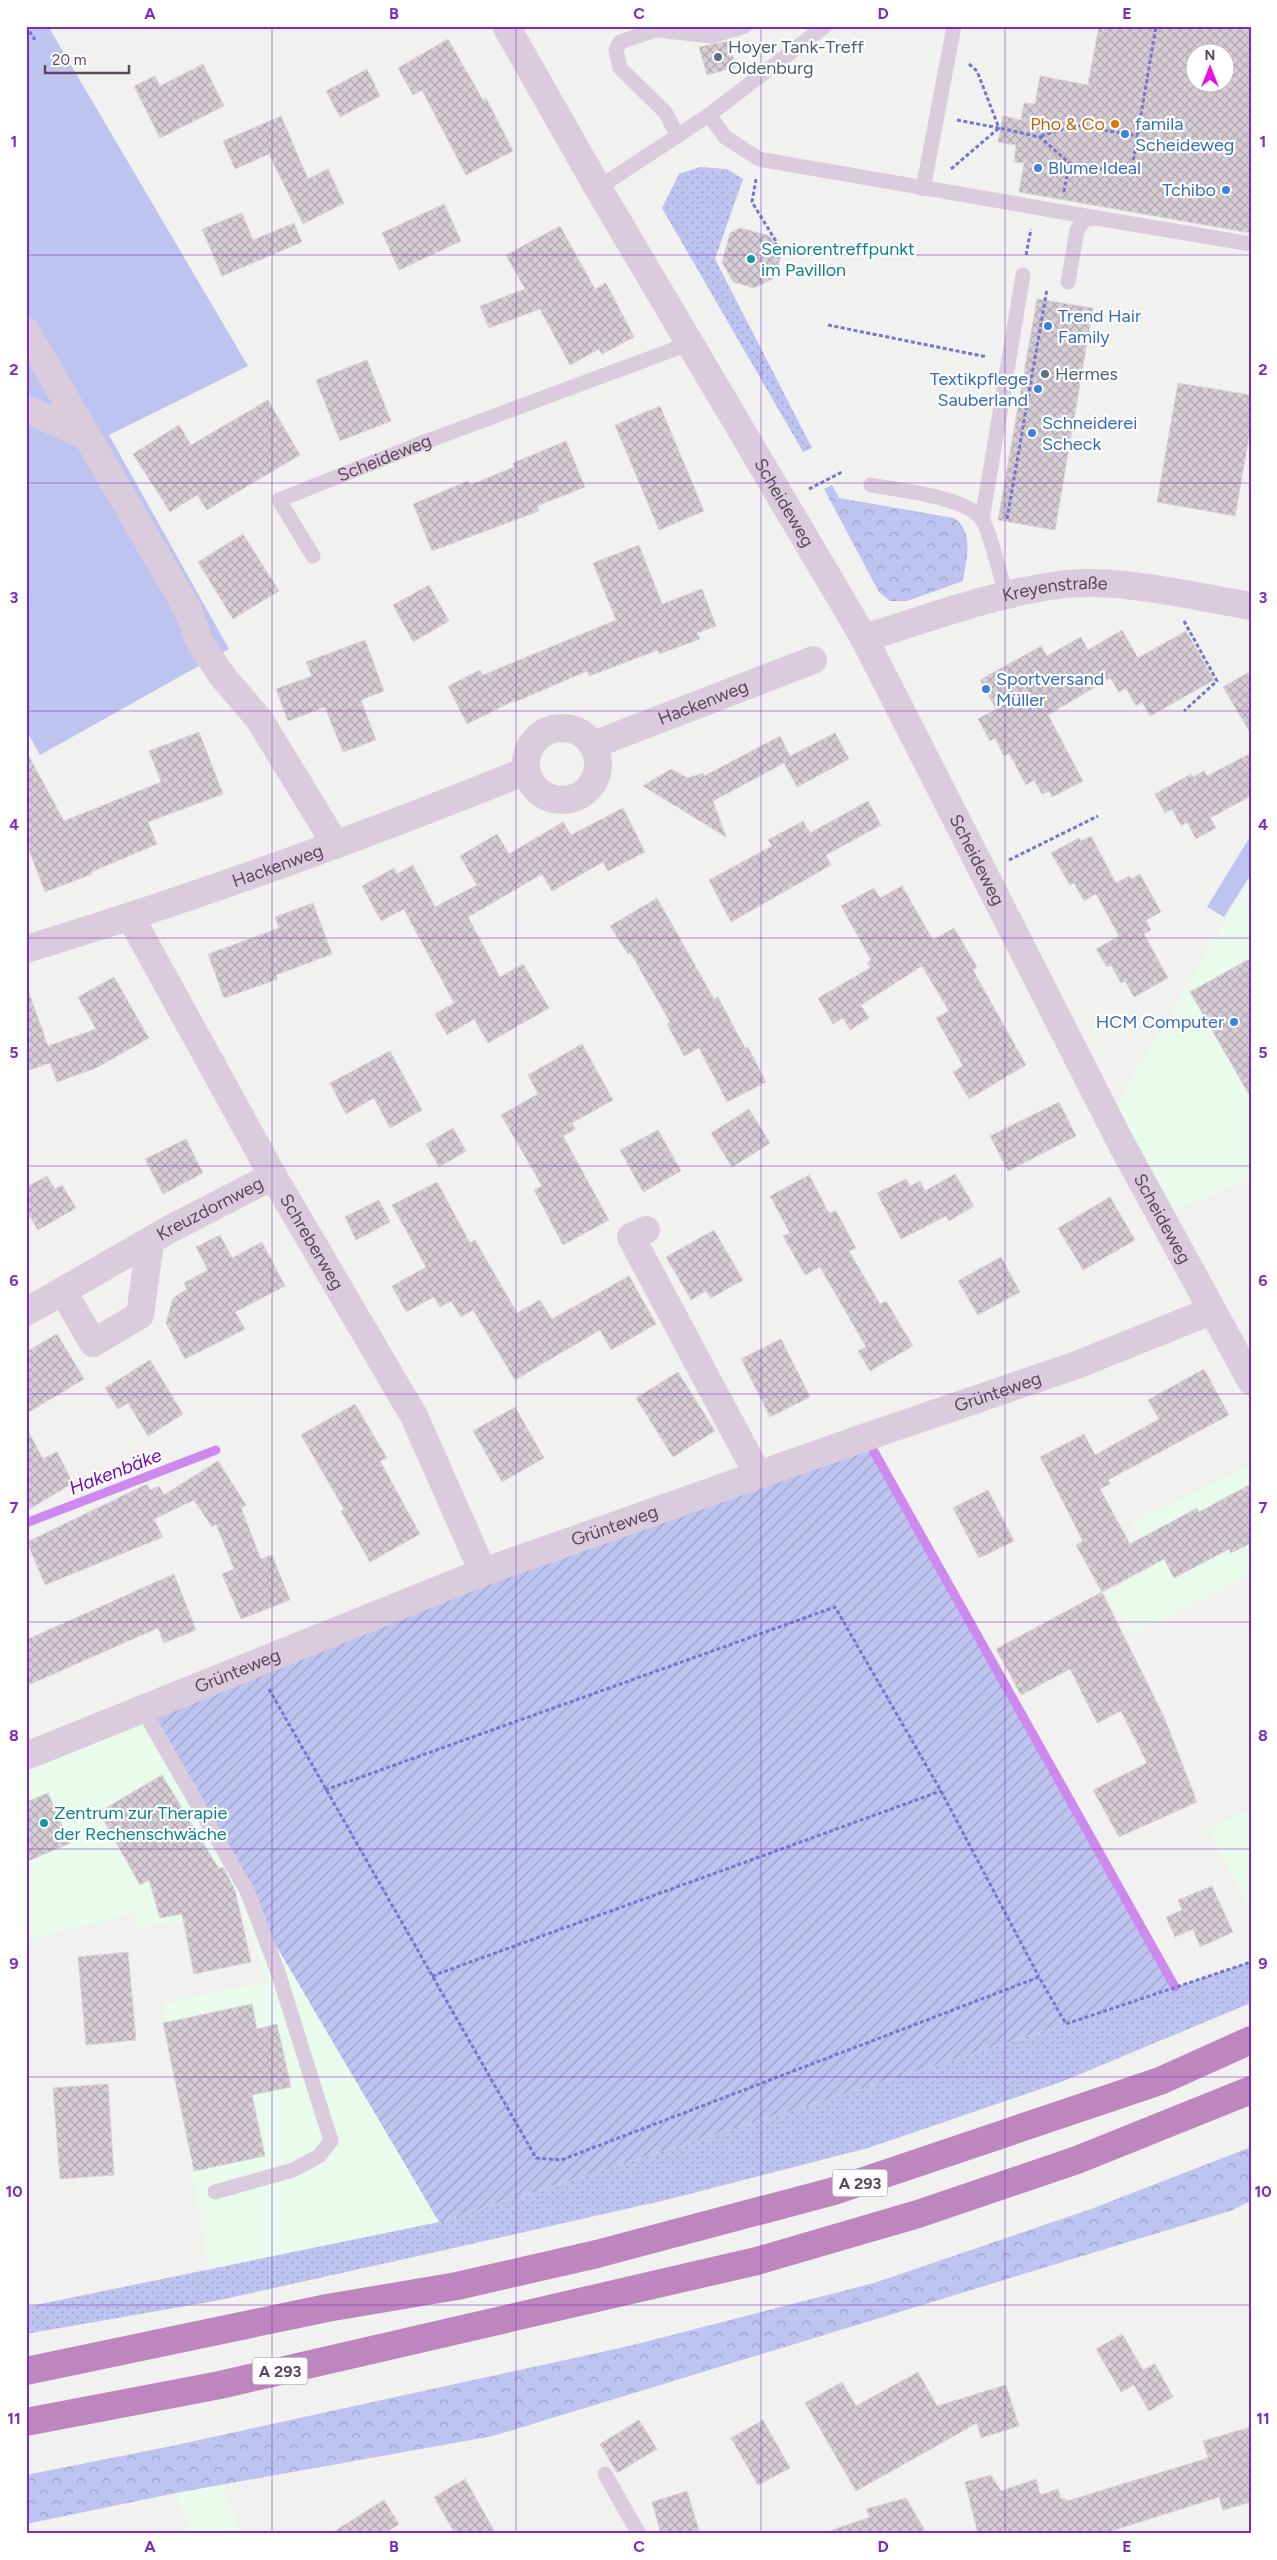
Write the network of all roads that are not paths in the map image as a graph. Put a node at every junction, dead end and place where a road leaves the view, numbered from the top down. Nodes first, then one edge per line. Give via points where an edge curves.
1 (506, 26) edge
2 (745, 26) edge
3 (825, 26) edge
4 (954, 26) edge
5 (709, 115) junction
6 (678, 136) junction
7 (598, 188) junction
8 (923, 189) junction
9 (1097, 218) junction
10 (1251, 244) edge
11 (1023, 275) road end
12 (1068, 282) dead end
13 (26, 331) edge
14 (691, 343) junction
15 (26, 409) edge
16 (88, 437) junction
17 (871, 485) dead end
18 (982, 520) junction
19 (313, 556) dead end
20 (1006, 595) junction
21 (1251, 606) edge
22 (864, 638) junction
23 (813, 660) dead end
24 (593, 745) junction
25 (526, 771) junction
26 (336, 845) junction
27 (131, 918) junction
28 (26, 949) edge
29 (273, 1176) junction
30 (630, 1238) dead end
31 (150, 1243) junction
32 (63, 1291) junction
33 (1211, 1311) junction
34 (26, 1312) edge
35 (1251, 1381) edge
36 (758, 1475) junction
37 (483, 1572) junction
38 (142, 1708) junction
39 (26, 1756) edge
40 (1251, 2040) edge
41 (1251, 2090) edge
42 (215, 2192) dead end
43 (26, 2371) edge
44 (26, 2422) edge
45 (605, 2474) dead end
46 (639, 2534) edge

1 - 7 street, Scheideweg
2 - 6 lane via 712,36 656,30 620,42 616,50 620,68 665,112
3 - 5 lane
4 - 8 lane
5 - 6 lane
5 - 8 lane via 725,137 759,159
6 - 7 lane
7 - 14 street, Scheideweg
8 - 9 lane
9 - 10 lane
9 - 12 lane via 1085,219 1077,230
11 - 18 lane
13 - 16 street
14 - 19 lane, Scheideweg via 279,500
14 - 22 street, Scheideweg
15 - 16 street
16 - 26 street via 188,610 200,644 259,719
17 - 18 lane via 943,498 966,507
18 - 20 lane
20 - 21 street, Kreyenstraße via 1060,584 1118,584
20 - 22 street, Kreyenstraße
22 - 33 street, Scheideweg via 1122,1145
23 - 24 street, Hackenweg
24 - 25 street via 576,730 554,728 534,739 525,760
24 - 25 street via 598,757 594,781 575,798 562,800 544,795 530,783
25 - 26 street, Hackenweg
26 - 27 street, Hackenweg
27 - 28 street, Hackenweg
27 - 29 street, Schreberweg
29 - 31 street, Kreuzdornweg via 172,1228
29 - 37 street, Schreberweg via 414,1416
30 - 36 street
31 - 32 street, Kreuzdornweg
31 - 32 street, Kreuzdornweg via 140,1315 93,1343
32 - 34 street, Kreuzdornweg
33 - 35 street, Scheideweg
33 - 36 street, Grünteweg via 1074,1366
36 - 37 street, Grünteweg
37 - 38 street, Grünteweg
38 - 39 street, Grünteweg
38 - 42 lane via 247,1891 278,1972 331,2141 319,2156 292,2170
40 - 43 highway, A 293 via 1160,2081 825,2194 569,2261 457,2286 327,2308
41 - 44 highway, A 293 via 1077,2160 918,2214 758,2262 220,2385
45 - 46 lane

